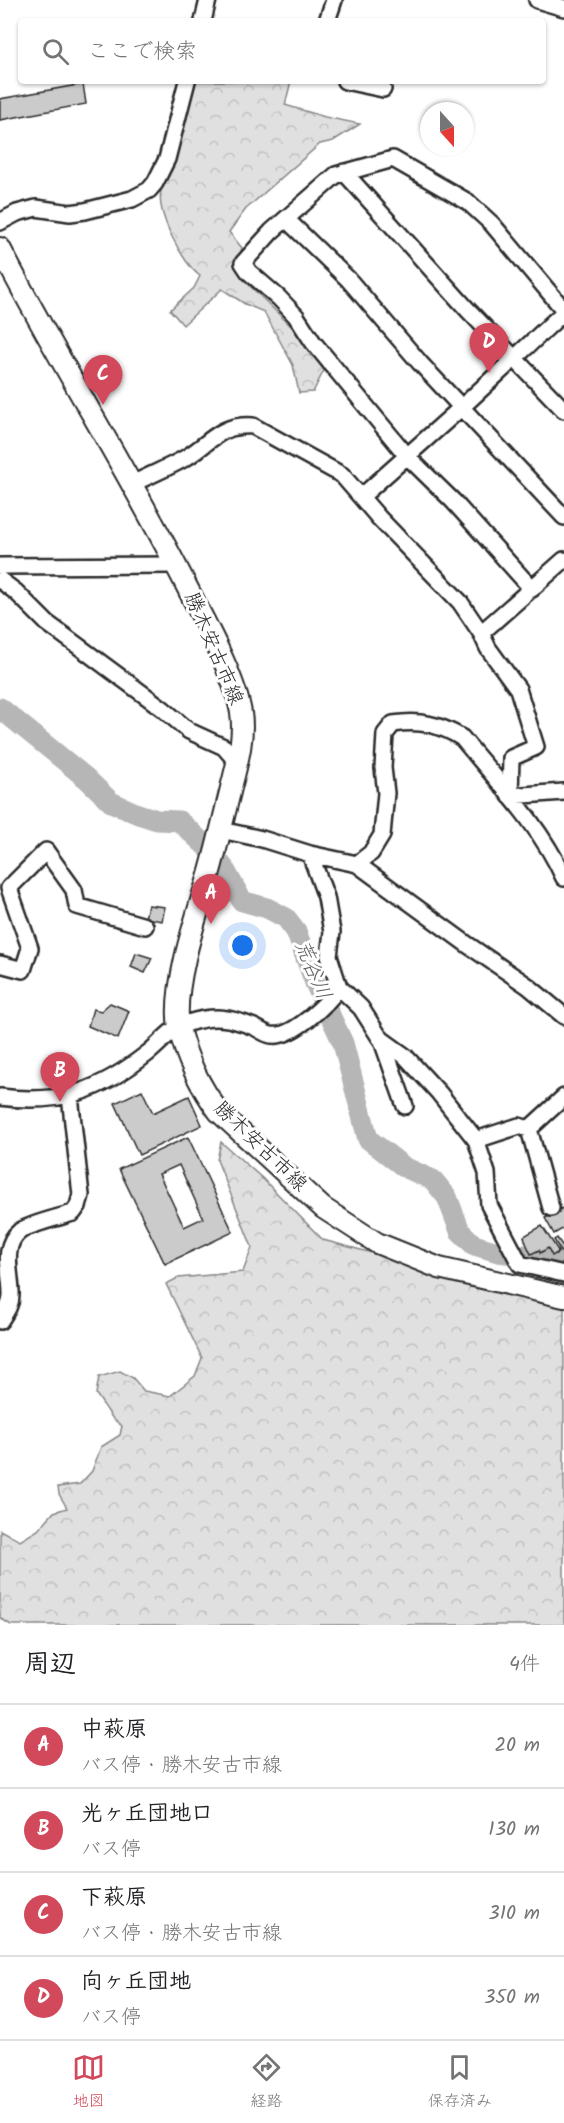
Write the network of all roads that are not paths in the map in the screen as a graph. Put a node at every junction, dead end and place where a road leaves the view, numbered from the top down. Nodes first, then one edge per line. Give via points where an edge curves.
1 (208, 0) edge
2 (334, 0) edge
3 (537, 0) edge
4 (564, 8) edge
5 (204, 18) edge
6 (328, 18) edge
7 (186, 84) edge
8 (359, 84) edge
9 (383, 89) dead end
10 (344, 172) junction
11 (286, 219) junction
12 (0, 222) edge
13 (0, 248) edge
14 (564, 311) edge
15 (515, 358) junction
16 (462, 407) junction
17 (564, 410) edge
18 (408, 457) junction
19 (132, 484) junction
20 (361, 497) junction
21 (564, 517) edge
22 (564, 560) edge
23 (176, 565) junction
24 (0, 566) edge
25 (0, 580) edge
26 (532, 589) junction
27 (481, 633) junction
28 (237, 762) junction
29 (564, 792) edge
30 (510, 796) junction
31 (220, 834) junction
32 (310, 854) junction
33 (357, 864) junction
34 (564, 878) edge
35 (144, 926) dead end
36 (0, 964) edge
37 (339, 987) junction
38 (564, 1016) edge
39 (179, 1026) junction
40 (380, 1038) junction
41 (70, 1096) junction
42 (0, 1097) edge
43 (564, 1097) edge
44 (405, 1106) dead end
45 (529, 1129) junction
46 (476, 1140) junction
47 (551, 1208) dead end
48 (5, 1273) edge
49 (564, 1274) edge
50 (564, 1297) edge
51 (0, 1321) edge

1 - 5 street
2 - 6 street
3 - 4 street
7 - 12 street via 167,159 149,190 132,199 85,211 36,208
8 - 9 street
10 - 11 street
10 - 14 street via 393,159 468,202 492,224
10 - 15 street
11 - 16 street via 348,279
11 - 18 street via 243,263 296,316
13 - 19 main road, 勝木安古市線
14 - 15 street
15 - 16 street
15 - 17 street
16 - 18 street
16 - 21 street
18 - 20 street
18 - 26 street
19 - 20 street via 187,457 221,431 239,425 253,426 342,475
19 - 23 main road, 勝木安古市線
20 - 27 street via 460,603
22 - 26 street
23 - 24 street
23 - 28 main road, 勝木安古市線 via 237,698 241,738
25 - 28 street via 47,623 189,731 224,747
26 - 27 street
27 - 30 street via 518,689 536,747 511,758
28 - 31 main road, 勝木安古市線
29 - 30 street
30 - 33 street via 453,732 424,721 393,724 385,734 382,834 371,854
30 - 34 street via 553,853
31 - 32 street via 262,839
31 - 39 main road, 勝木安古市線 via 182,975
32 - 33 street
32 - 37 street via 326,897 332,932 329,956
33 - 38 street
35 - 36 street via 76,906 74,890 45,851 9,888 30,948 23,970
37 - 39 street via 330,1000 290,1032 271,1035 232,1018 216,1017
37 - 40 street via 361,1008
39 - 41 street via 105,1082
39 - 50 main road, 勝木安古市線 via 197,1076 219,1112 323,1208 377,1243 439,1268
40 - 44 street
40 - 46 street via 405,1056
41 - 42 street via 50,1100
41 - 48 street via 81,1195 78,1206 73,1213 22,1230 12,1240
43 - 45 street
45 - 46 street via 519,1126
45 - 47 street
46 - 49 street via 487,1173 489,1205 520,1264
48 - 51 street via 11,1298

